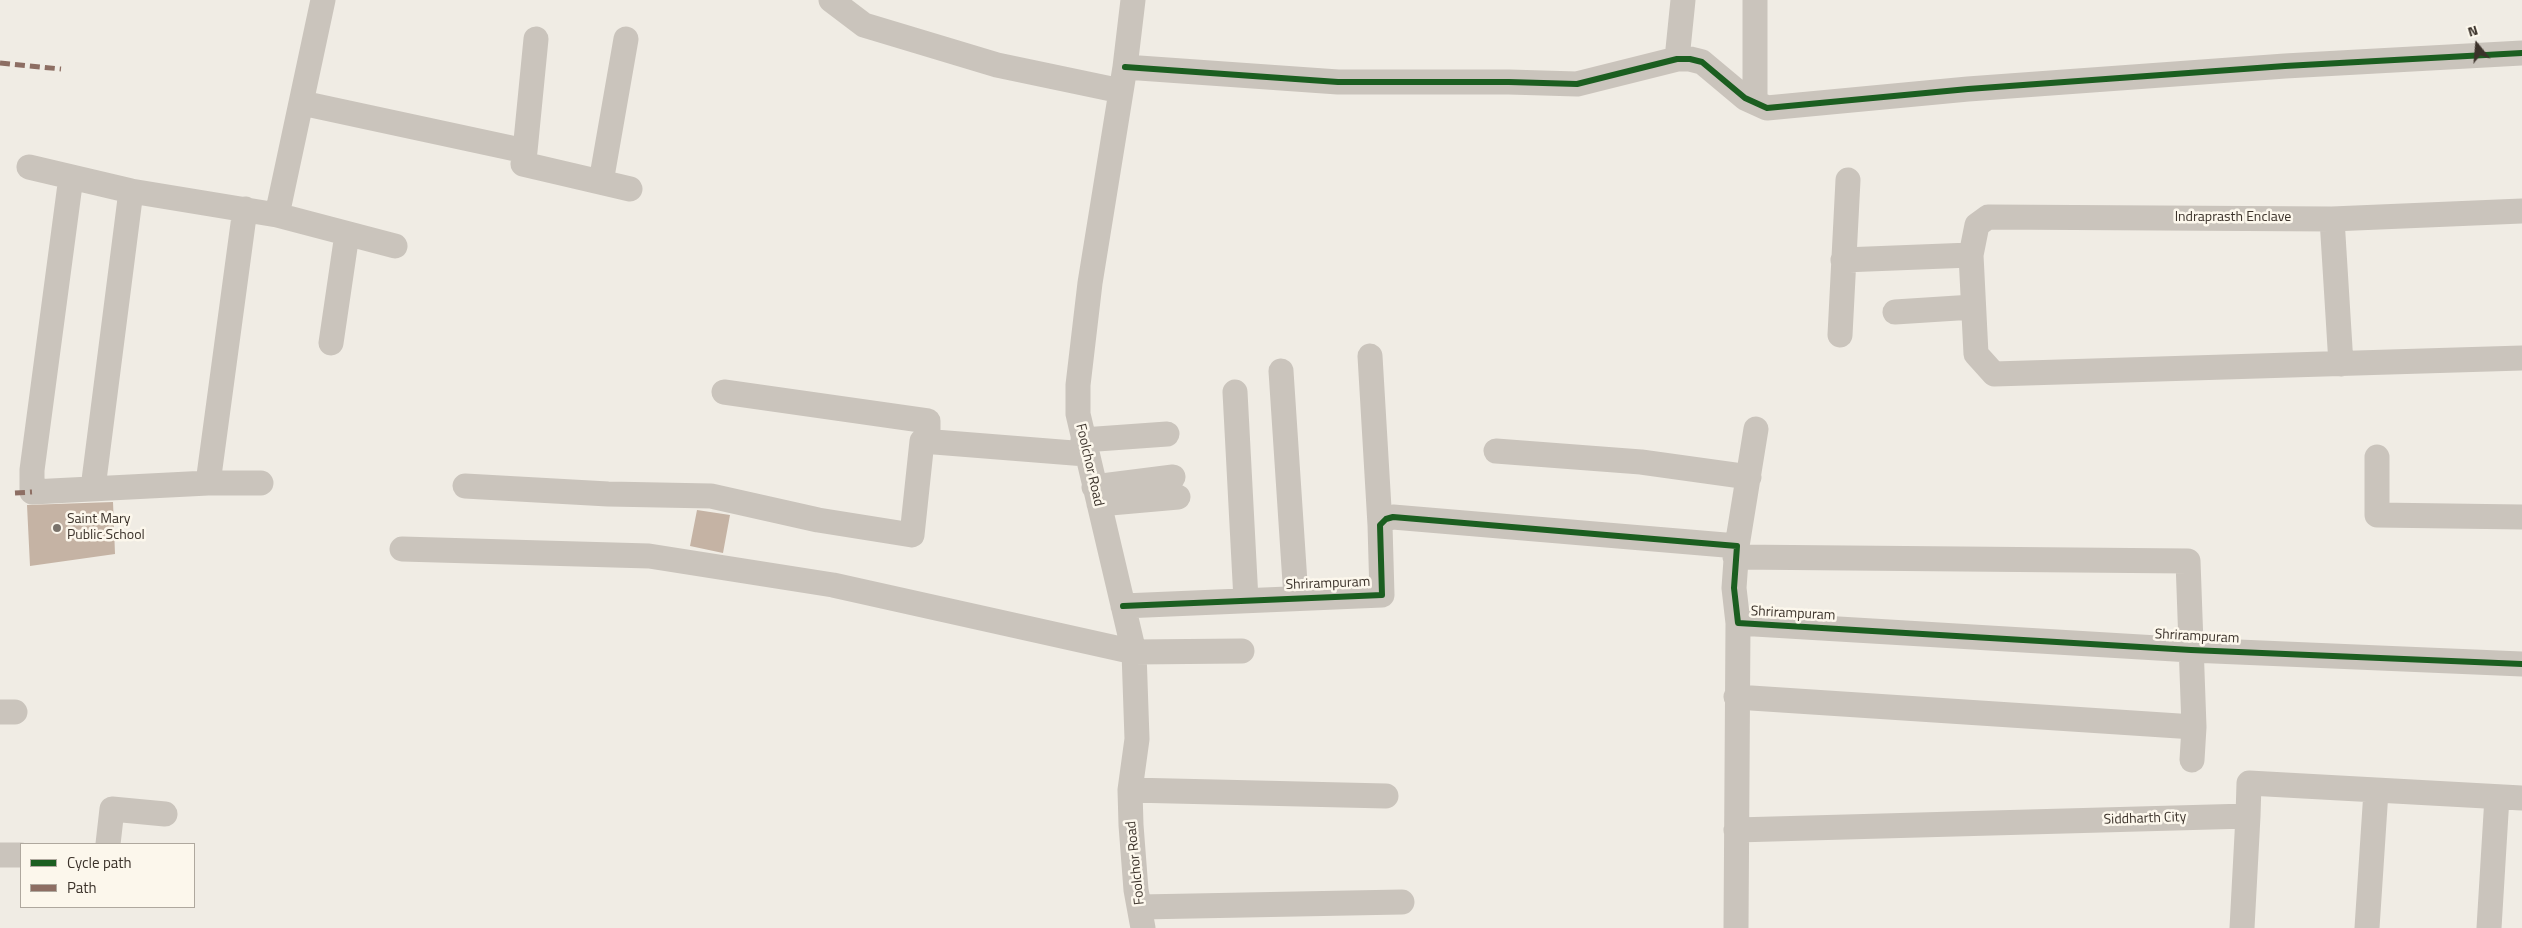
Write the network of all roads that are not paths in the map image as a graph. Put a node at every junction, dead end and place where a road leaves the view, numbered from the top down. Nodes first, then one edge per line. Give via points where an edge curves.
1 (323, 0) edge
2 (830, 0) edge
3 (1133, 0) edge
4 (1682, 0) edge
5 (1755, 0) edge
6 (536, 39) dead end
7 (626, 39) dead end
8 (2522, 53) edge
9 (1677, 59) junction
10 (1125, 67) junction
11 (1121, 92) junction
12 (1755, 102) junction
13 (302, 103) junction
14 (525, 151) junction
15 (30, 166) dead end
16 (71, 177) junction
17 (1848, 180) dead end
18 (601, 182) junction
19 (630, 189) dead end
20 (131, 191) junction
21 (245, 209) junction
22 (2522, 211) edge
23 (277, 215) junction
24 (2332, 219) junction
25 (347, 234) junction
26 (395, 246) dead end
27 (1971, 255) junction
28 (1844, 260) junction
29 (1973, 307) junction
30 (1895, 312) dead end
31 (1840, 335) dead end
32 (331, 343) dead end
33 (1370, 356) dead end
34 (2522, 358) edge
35 (2341, 364) junction
36 (1281, 371) dead end
37 (724, 392) dead end
38 (1235, 392) dead end
39 (1756, 429) dead end
40 (1167, 434) dead end
41 (928, 442) junction
42 (1084, 447) junction
43 (1496, 451) dead end
44 (2377, 457) dead end
45 (1749, 476) junction
46 (208, 483) junction
47 (261, 483) dead end
48 (465, 486) dead end
49 (1176, 487) dead end
50 (93, 488) junction
51 (1096, 495) junction
52 (2522, 517) edge
53 (1380, 525) junction
54 (402, 549) dead end
55 (1736, 552) junction
56 (1296, 598) junction
57 (1246, 600) junction
58 (1123, 606) junction
59 (1738, 623) junction
60 (2191, 650) junction
61 (1242, 651) dead end
62 (1134, 652) junction
63 (2522, 664) edge
64 (1736, 697) junction
65 (2194, 727) junction
66 (2192, 760) dead end
67 (1130, 790) junction
68 (2376, 791) junction
69 (1386, 796) dead end
70 (2497, 797) junction
71 (2522, 798) edge
72 (164, 814) dead end
73 (2248, 816) junction
74 (1736, 830) junction
75 (108, 843) edge
76 (20, 855) edge
77 (0, 856) edge
78 (1402, 902) dead end
79 (1141, 918) edge
80 (1736, 928) edge
81 (2242, 928) edge
82 (2367, 928) edge
83 (2489, 928) edge

1 - 13 street
2 - 11 street via 864,25 997,65
3 - 10 street, Foolchor Road
4 - 9 street
5 - 12 street
6 - 14 street
7 - 18 street
8 - 12 street via 1968,89 1767,108
9 - 10 street via 1577,84 1338,82
9 - 12 street via 1702,62
10 - 11 street, Foolchor Road
11 - 42 street, Foolchor Road via 1099,219 1078,385 1078,414
13 - 14 street
13 - 23 street
14 - 18 street via 523,164
15 - 16 street
16 - 20 street
16 - 50 street via 32,470 32,492
17 - 28 street
18 - 19 street
20 - 21 street
20 - 50 street
21 - 23 street
21 - 46 street
22 - 24 street, Indraprasth Enclave
23 - 25 street
24 - 27 street, Indraprasth Enclave via 1988,217 1977,224
24 - 35 street
25 - 26 street
25 - 32 street
27 - 28 street
27 - 29 street, Indraprasth Enclave
28 - 31 street
29 - 30 street
29 - 35 street, Indraprasth Enclave via 1976,354 1994,374
33 - 53 street
34 - 35 street, Indraprasth Enclave
36 - 56 street
37 - 41 street via 928,421
38 - 57 street
39 - 45 street, Shrirampuram
40 - 42 street
41 - 42 street
41 - 48 street via 922,441 912,535 818,520 710,496
42 - 51 street, Foolchor Road
43 - 45 street via 1641,462
44 - 52 street via 2378,515
45 - 55 street, Shrirampuram
46 - 47 street
46 - 50 street
49 - 51 street
51 - 58 street, Foolchor Road
53 - 55 street via 1386,518 1393,517
53 - 56 street, Shrirampuram via 1382,595
54 - 62 street via 649,556 833,585
55 - 59 street, Shrirampuram via 1734,588
55 - 60 street via 2188,562
56 - 57 street, Shrirampuram
57 - 58 street, Shrirampuram
58 - 62 street, Foolchor Road
59 - 60 street, Shrirampuram
59 - 64 street
60 - 63 street, Shrirampuram
60 - 65 street
61 - 62 street
62 - 67 street, Foolchor Road via 1137,739
64 - 65 street
64 - 74 street
65 - 66 street
67 - 69 street
67 - 79 street, Foolchor Road
68 - 70 street
68 - 73 street via 2249,783
68 - 82 street
70 - 71 street
70 - 83 street
72 - 75 street via 112,809
73 - 74 street, Siddharth City
73 - 81 street
74 - 80 street
76 - 77 street
78 - 79 street

